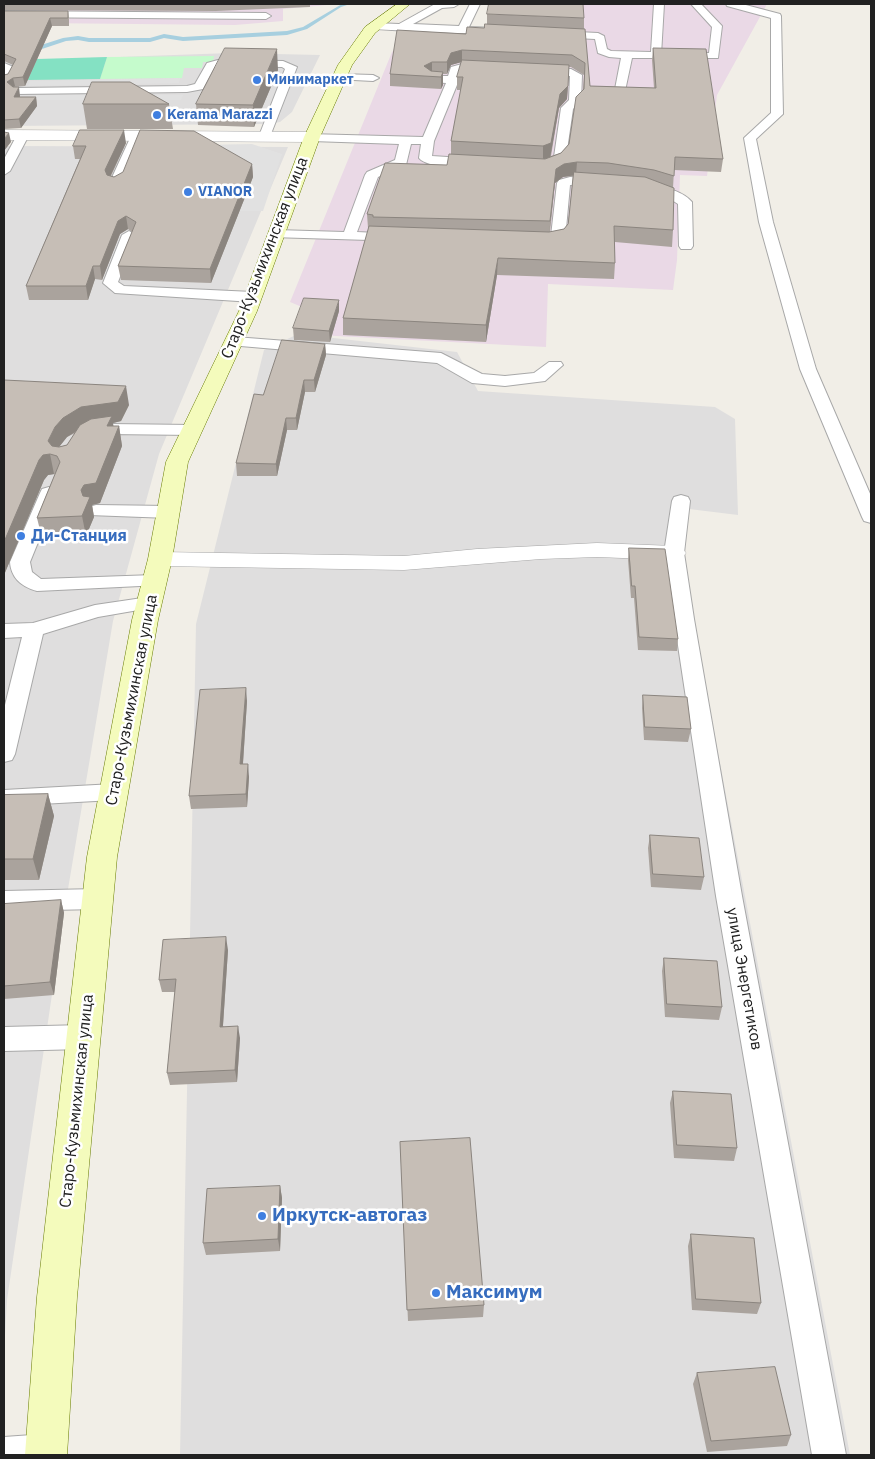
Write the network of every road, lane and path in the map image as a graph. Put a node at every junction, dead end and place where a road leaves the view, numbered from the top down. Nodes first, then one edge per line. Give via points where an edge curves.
1 (454, 4) edge
2 (475, 4) edge
3 (659, 4) edge
4 (696, 4) edge
5 (731, 4) edge
6 (4, 14) edge
7 (266, 16) dead end
8 (393, 19) edge
9 (462, 30) junction
10 (509, 32) edge
11 (547, 33) edge
12 (627, 54) junction
13 (656, 55) junction
14 (4, 66) edge
15 (502, 69) edge
16 (522, 70) edge
17 (339, 77) junction
18 (373, 78) dead end
19 (432, 79) edge
20 (4, 80) edge
21 (453, 80) junction
22 (4, 85) edge
23 (622, 89) edge
24 (4, 135) edge
25 (23, 135) junction
26 (137, 136) junction
27 (265, 136) junction
28 (312, 137) junction
29 (406, 141) junction
30 (428, 141) junction
31 (494, 164) edge
32 (524, 165) edge
33 (4, 171) edge
34 (116, 184) edge
35 (617, 184) edge
36 (635, 184) edge
37 (276, 234) junction
38 (130, 235) edge
39 (350, 236) junction
40 (409, 238) edge
41 (528, 241) edge
42 (686, 246) dead end
43 (253, 297) junction
44 (235, 342) junction
45 (555, 365) dead end
46 (193, 430) junction
47 (74, 442) edge
48 (54, 481) edge
49 (681, 502) dead end
50 (96, 511) edge
51 (168, 512) junction
52 (871, 518) edge
53 (674, 553) junction
54 (154, 581) junction
55 (34, 630) junction
56 (4, 631) edge
57 (4, 754) edge
58 (114, 792) junction
59 (4, 798) edge
60 (98, 899) junction
61 (4, 901) edge
62 (84, 1037) junction
63 (4, 1039) edge
64 (46, 1453) edge
65 (4, 1454) edge
66 (829, 1454) edge

1 - 8 lane
2 - 9 lane
3 - 13 lane
4 - 13 lane via 717,26 714,56
5 - 52 lane via 776,16 777,114 750,138 766,222 808,369
6 - 7 lane
8 - 9 lane
8 - 17 main road, Старо-Кузьмихинская улица via 370,30
9 - 10 lane
11 - 12 lane via 598,36 602,51
12 - 13 lane
12 - 23 lane
14 - 20 lane via 10,68
15 - 21 lane via 462,67 455,69
16 - 32 lane via 571,72 576,75 574,102 567,108 560,157 557,162 544,166
17 - 18 lane
17 - 28 main road, Старо-Кузьмихинская улица
19 - 21 lane
21 - 30 lane
22 - 27 lane via 18,88 14,95 186,89 199,87 211,66 218,63 283,64 291,67
24 - 25 street
25 - 26 street
25 - 33 lane
26 - 27 street
26 - 34 lane
27 - 28 street
28 - 29 lane
28 - 37 main road, Старо-Кузьмихинская улица
29 - 30 lane
29 - 39 lane via 401,162 372,175
30 - 31 lane via 425,158
35 - 41 lane via 564,183 558,240
36 - 42 lane via 672,194 685,202
37 - 39 lane
37 - 43 main road, Старо-Кузьмихинская улица
38 - 43 lane via 110,282 120,290
39 - 40 lane
43 - 44 main road, Старо-Кузьмихинская улица
44 - 45 lane via 441,358 478,380 505,382 539,378
44 - 46 main road, Старо-Кузьмихинская улица
46 - 47 lane via 109,429 92,432
46 - 51 main road, Старо-Кузьмихинская улица via 178,462
48 - 54 lane via 47,511 20,562 25,579 37,585
49 - 53 lane, улица Энергетиков
50 - 51 lane
51 - 54 main road, Старо-Кузьмихинская улица
53 - 54 street via 560,551
53 - 66 lane, улица Энергетиков via 729,896
54 - 55 lane via 96,611
54 - 58 main road, Старо-Кузьмихинская улица
55 - 56 lane
55 - 57 lane
58 - 59 lane
58 - 60 main road, Старо-Кузьмихинская улица
60 - 61 lane
60 - 62 main road, Старо-Кузьмихинская улица
62 - 63 lane
62 - 64 main road, Старо-Кузьмихинская улица via 57,1297
64 - 65 lane

